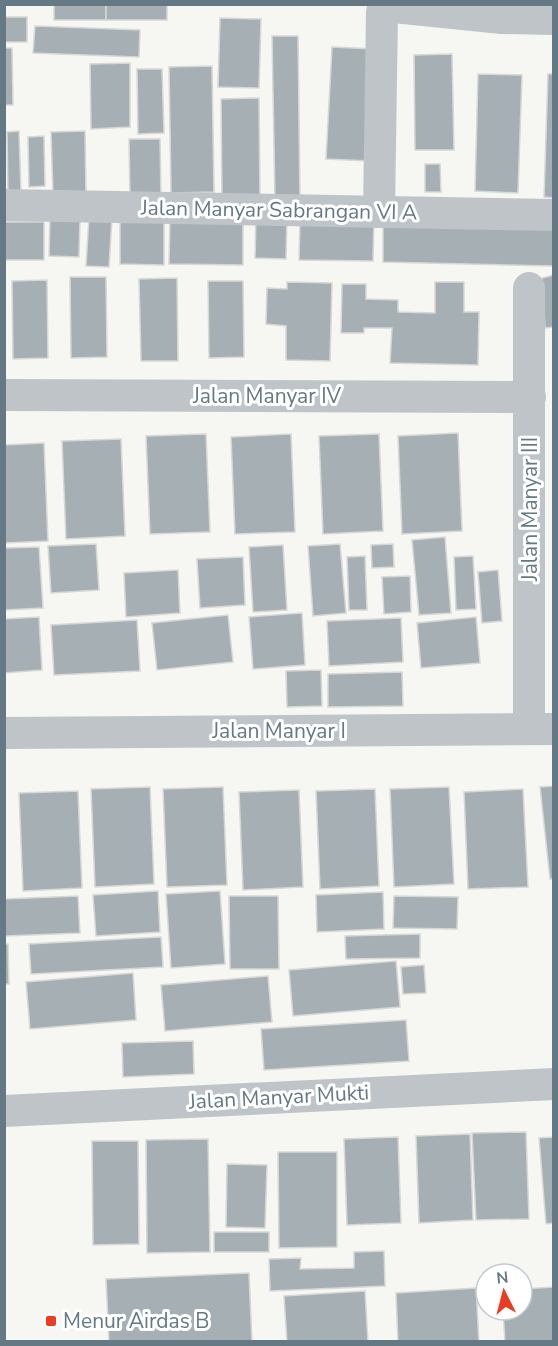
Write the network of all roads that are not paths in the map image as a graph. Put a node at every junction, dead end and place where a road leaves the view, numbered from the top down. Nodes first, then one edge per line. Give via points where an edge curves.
1 (554, 19) edge
2 (4, 205) edge
3 (379, 212) junction
4 (554, 215) edge
5 (529, 288) dead end
6 (4, 395) edge
7 (530, 398) junction
8 (541, 729) edge
9 (4, 733) edge
10 (554, 1084) edge
11 (4, 1111) edge

1 - 3 street via 394,8 382,12
2 - 3 street, Jalan Manyar Sabrangan VI A
3 - 4 street, Jalan Manyar Sabrangan VI A
5 - 7 street, Jalan Manyar III
6 - 7 street, Jalan Manyar IV
7 - 8 street, Jalan Manyar III
8 - 9 street, Jalan Manyar I
10 - 11 street, Jalan Manyar Mukti

